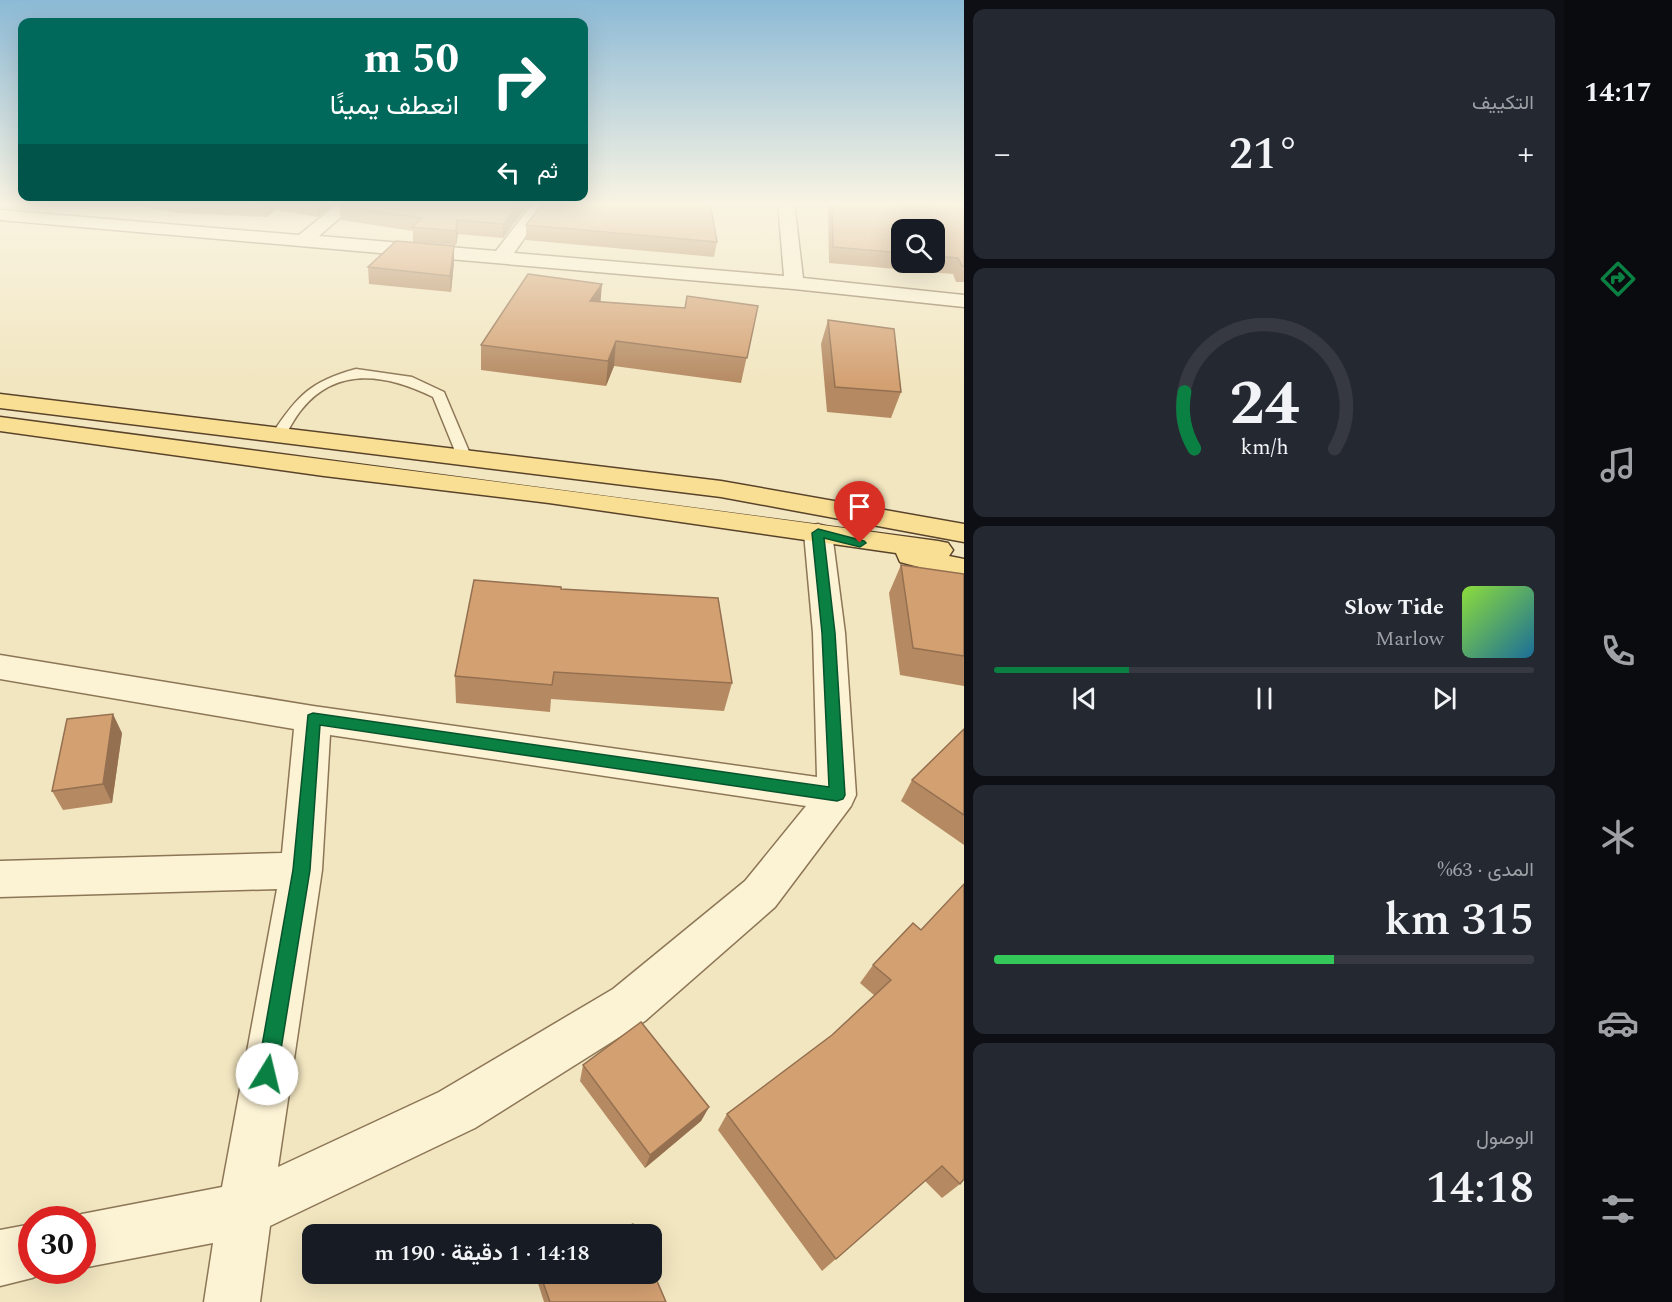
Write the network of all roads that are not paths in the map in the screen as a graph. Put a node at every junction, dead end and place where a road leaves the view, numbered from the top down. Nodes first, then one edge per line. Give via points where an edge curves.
1 (574, 263) edge
2 (792, 263) edge
3 (794, 283) junction
4 (964, 301) edge
5 (0, 382) edge
6 (0, 401) edge
7 (0, 424) edge
8 (273, 433) junction
9 (0, 443) edge
10 (464, 456) junction
11 (324, 468) junction
12 (720, 489) junction
13 (964, 517) edge
14 (818, 533) junction
15 (964, 533) edge
16 (964, 554) edge
17 (964, 569) edge
18 (0, 667) edge
19 (313, 719) junction
20 (837, 795) junction
21 (301, 870) junction
22 (0, 879) edge
23 (245, 1210) junction
24 (96, 1238) edge
25 (18, 1254) edge
26 (0, 1258) edge
27 (232, 1302) edge

1 - 3 street
2 - 3 street
3 - 4 street
5 - 8 main road via 198,409
6 - 8 main road
7 - 11 main road
8 - 10 main road
8 - 10 lane via 323,384 356,373 408,380 439,395
9 - 11 main road via 211,469
10 - 12 main road
11 - 14 main road
12 - 13 main road via 810,495
12 - 15 main road
14 - 16 main road
14 - 17 main road
14 - 20 street via 829,633
18 - 19 street
19 - 20 street
19 - 21 street
20 - 23 street via 760,894 629,1005 457,1110
21 - 22 street
21 - 23 street
23 - 24 street
23 - 27 street
25 - 26 street

